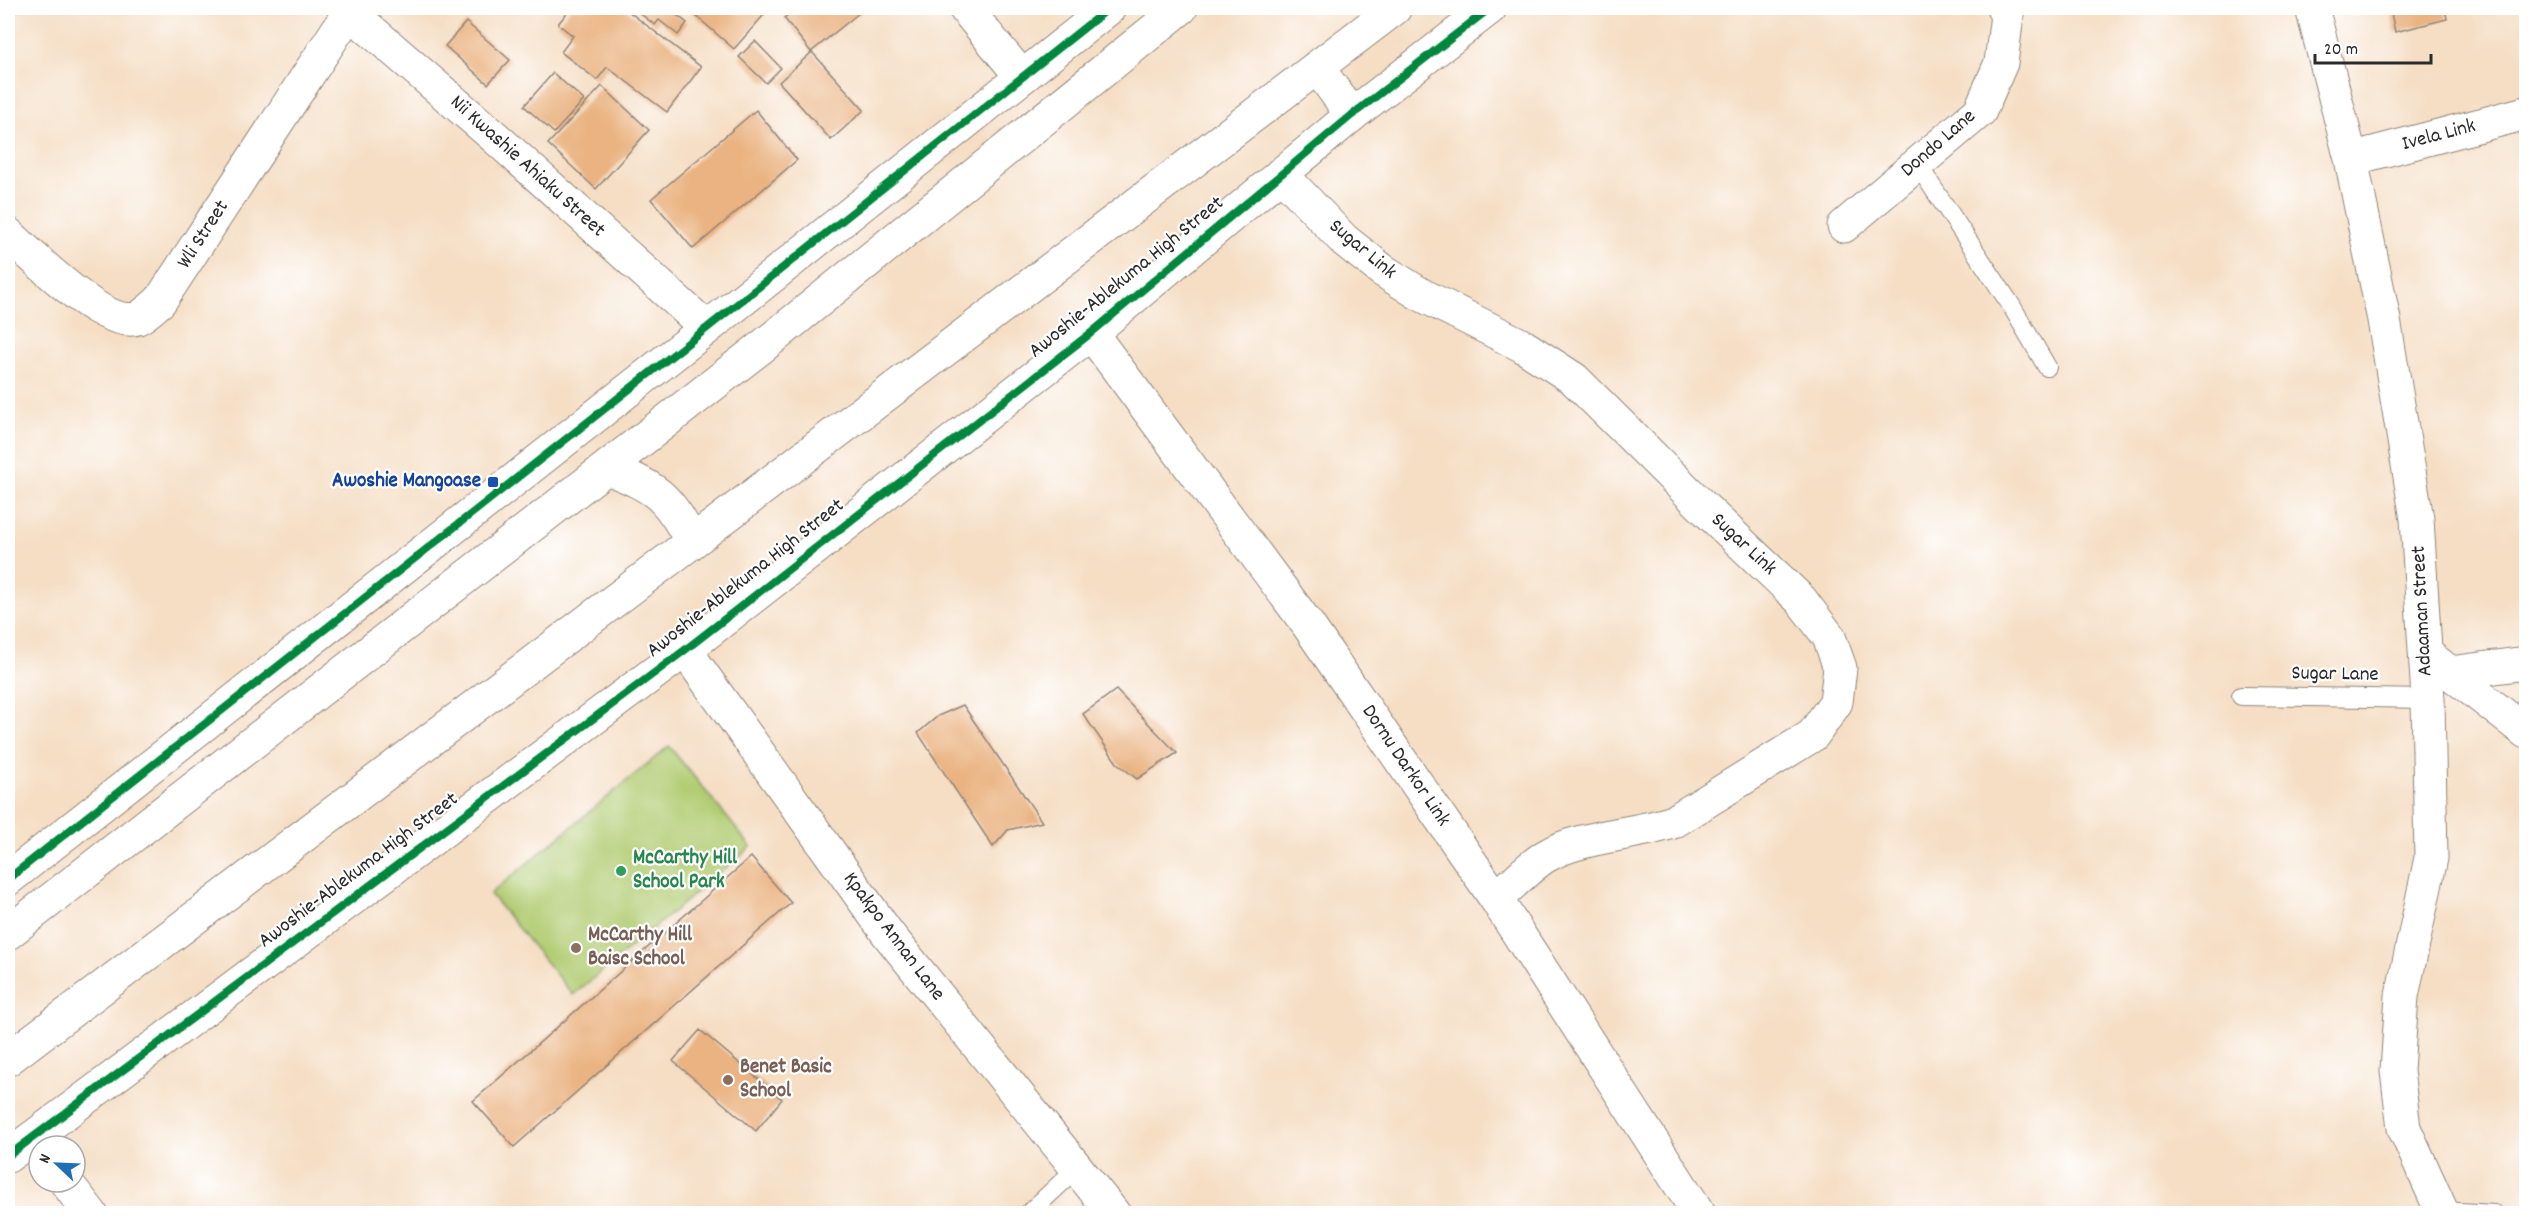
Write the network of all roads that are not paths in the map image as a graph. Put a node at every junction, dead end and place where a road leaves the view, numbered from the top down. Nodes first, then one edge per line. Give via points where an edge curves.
1 (965, 8) edge
2 (1109, 8) edge
3 (1181, 8) edge
4 (1395, 8) edge
5 (1490, 8) edge
6 (2003, 8) edge
7 (2312, 8) edge
8 (347, 9) edge
9 (1317, 68) junction
10 (1022, 77) junction
11 (2526, 113) edge
12 (1352, 115) junction
13 (2351, 159) junction
14 (1917, 164) junction
15 (1281, 174) junction
16 (1844, 226) dead end
17 (8, 234) edge
18 (706, 328) junction
19 (1091, 333) junction
20 (2047, 367) dead end
21 (607, 468) junction
22 (692, 542) junction
23 (685, 650) junction
24 (2526, 663) edge
25 (2438, 664) junction
26 (2241, 696) dead end
27 (2428, 699) junction
28 (2526, 732) edge
29 (12, 868) edge
30 (1496, 899) junction
31 (8, 933) edge
32 (8, 1059) edge
33 (26, 1148) edge
34 (1077, 1168) junction
35 (75, 1194) edge
36 (2443, 1212) edge
37 (91, 1214) edge
38 (1028, 1214) edge
39 (1114, 1214) edge
40 (1699, 1214) edge
41 (2494, 1214) edge

1 - 10 street
2 - 10 street
3 - 21 street
4 - 9 street
5 - 12 street, Awoshie-Ablekuma High Street
6 - 14 street, Dondo Lane via 2007,15 2001,63 1980,111
7 - 13 street, Adaaman Street
8 - 17 street, Wli Street via 160,301 137,318 114,317 90,305
8 - 18 street, Nii Kwashie Ahiaku Street
9 - 12 street
9 - 22 street
10 - 18 street
11 - 13 street, Ivela Link
12 - 15 street, Awoshie-Ablekuma High Street
13 - 25 street, Adaaman Street via 2384,320
14 - 16 street, Dondo Lane
14 - 20 lane via 2011,305
15 - 19 street, Awoshie-Ablekuma High Street
15 - 30 street, Sugar Link via 1344,240 1382,270 1420,294 1523,346 1574,379 1801,600 1829,637 1840,668 1836,702 1813,735 1673,822 1647,831 1575,844 1546,856
18 - 29 street
19 - 23 street, Awoshie-Ablekuma High Street
19 - 30 street, Dornu Darkor Link via 1308,625
21 - 22 street via 664,497
21 - 31 street
22 - 32 street
23 - 33 street, Awoshie-Ablekuma High Street
23 - 34 street, Kpakpo Annan Lane via 888,934
24 - 25 street
25 - 27 street, Adaaman Street
25 - 28 street
26 - 27 lane, Sugar Lane
27 - 36 street, Adaaman Street via 2431,858 2402,996 2397,1071 2404,1128
30 - 40 street, Dornu Darkor Link
34 - 38 lane
34 - 39 street, Kpakpo Annan Lane
35 - 37 street
36 - 41 lane

